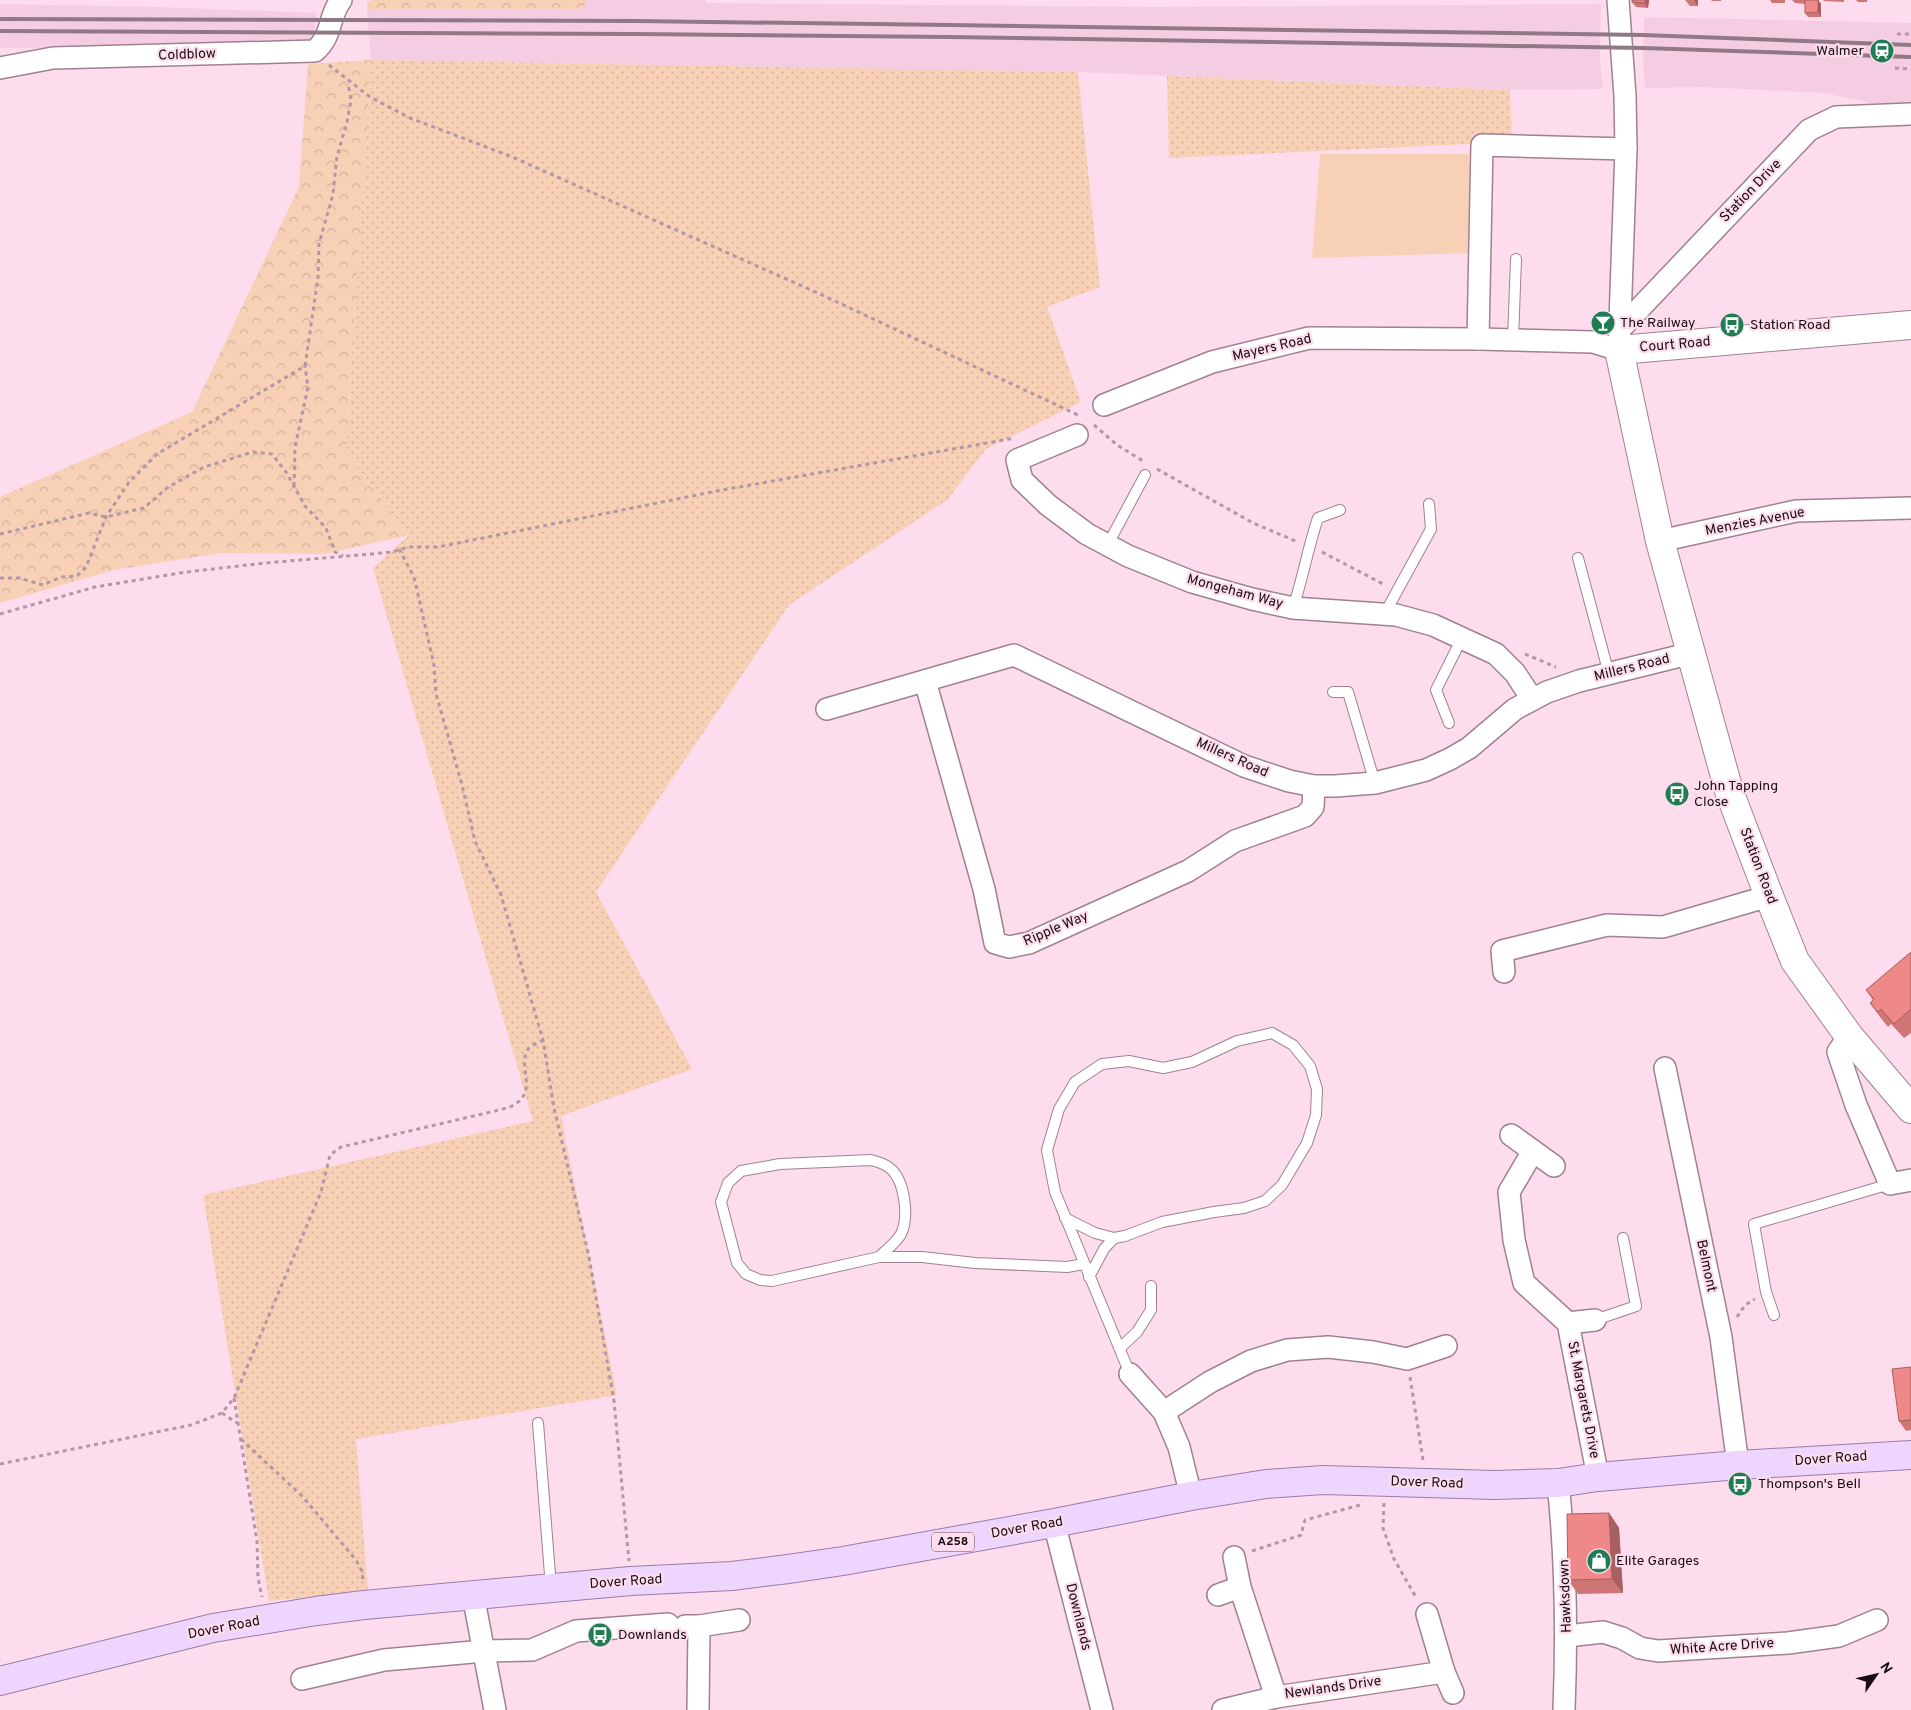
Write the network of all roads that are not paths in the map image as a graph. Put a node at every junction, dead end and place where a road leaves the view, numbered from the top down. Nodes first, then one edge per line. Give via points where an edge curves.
1 (341, 0) edge
2 (1618, 0) edge
3 (0, 68) edge
4 (1911, 114) edge
5 (1626, 149) junction
6 (1516, 259) dead end
7 (1911, 326) edge
8 (1478, 339) junction
9 (1620, 339) junction
10 (1513, 340) junction
11 (1104, 405) dead end
12 (1081, 426) road end
13 (1145, 475) dead end
14 (1429, 504) dead end
15 (1911, 508) edge
16 (1340, 510) dead end
17 (1660, 541) junction
18 (1107, 546) junction
19 (1578, 558) dead end
20 (1293, 608) junction
21 (1384, 614) junction
22 (1462, 638) junction
23 (1692, 653) junction
24 (1609, 674) junction
25 (925, 681) junction
26 (1333, 692) dead end
27 (1532, 699) junction
28 (827, 709) dead end
29 (1449, 723) dead end
30 (1375, 783) junction
31 (1314, 786) junction
32 (1769, 896) junction
33 (1504, 972) dead end
34 (1849, 1036) junction
35 (1665, 1068) dead end
36 (1911, 1109) edge
37 (1511, 1135) dead end
38 (1533, 1151) junction
39 (1554, 1166) dead end
40 (1911, 1180) edge
41 (1890, 1184) junction
42 (1065, 1218) junction
43 (1114, 1238) junction
44 (1623, 1238) dead end
45 (879, 1257) junction
46 (1084, 1264) junction
47 (1089, 1277) junction
48 (1151, 1286) dead end
49 (1774, 1314) dead end
50 (1595, 1320) joint
51 (1568, 1323) junction
52 (1446, 1346) dead end
53 (1120, 1348) junction
54 (1130, 1374) joint
55 (1164, 1412) junction
56 (538, 1423) dead end
57 (1911, 1455) edge
58 (1738, 1465) junction
59 (1598, 1477) junction
60 (1558, 1483) junction
61 (1191, 1496) junction
62 (1054, 1523) junction
63 (1234, 1557) road end
64 (1240, 1587) junction
65 (552, 1588) junction
66 (474, 1595) junction
67 (1218, 1595) dead end
68 (1427, 1614) road end
69 (739, 1620) dead end
70 (1877, 1620) dead end
71 (683, 1626) junction
72 (1567, 1636) junction
73 (484, 1651) junction
74 (1444, 1672) junction
75 (302, 1678) dead end
76 (0, 1681) edge
77 (1453, 1693) dead end
78 (1276, 1696) junction
79 (495, 1710) edge
80 (698, 1710) edge
81 (1102, 1710) edge
82 (1223, 1710) edge
83 (1564, 1710) edge

1 - 3 street, Coldblow via 334,8 324,43 315,51 54,58
2 - 5 street, Station Road
4 - 9 street, Station Drive via 1836,117 1809,130
5 - 8 street via 1482,145
5 - 9 street, Station Road
6 - 10 lane
7 - 9 street, Court Road
8 - 10 street, Mayers Road
8 - 11 street, Mayers Road via 1309,338 1212,362
9 - 10 street, Mayers Road via 1593,342
9 - 17 street, Station Road
12 - 18 street, Mongeham Way via 1017,460 1022,480 1068,521
13 - 18 lane
14 - 21 lane via 1430,529
15 - 17 street, Menzies Avenue via 1796,511
16 - 20 lane via 1318,518
17 - 23 street, Station Road
18 - 20 street, Mongeham Way via 1192,582
19 - 24 lane
20 - 21 street, Mongeham Way
21 - 22 street, Mongeham Way via 1434,625
22 - 27 street, Mongeham Way via 1496,654
22 - 29 lane via 1436,690
23 - 24 street, Millers Road
23 - 32 street, Station Road via 1729,791
24 - 27 street, Millers Road via 1563,686
25 - 28 street, Millers Road
25 - 31 street, Millers Road via 1014,654 1223,757 1264,774
25 - 31 street, Ripple Way via 984,889 995,943 1009,947 1028,943 1188,871 1235,841 1305,816 1312,807
26 - 30 lane via 1348,692
27 - 30 street, Millers Road via 1470,748 1450,759
30 - 31 street, Millers Road
32 - 33 street via 1663,927 1608,925 1502,951
32 - 34 street, Station Road via 1795,961
34 - 36 street, Station Road
34 - 41 street via 1838,1052 1856,1105
35 - 58 street, Belmont via 1721,1337
37 - 38 street
38 - 39 street
38 - 51 street, St. Margarets Drive via 1509,1192 1514,1240 1524,1283
40 - 41 street
41 - 49 lane via 1754,1224 1766,1292
42 - 43 lane via 1095,1233
42 - 43 lane via 1055,1192 1047,1150 1059,1110 1075,1082 1102,1064 1128,1061 1163,1068 1192,1062 1237,1042 1272,1033 1293,1045 1310,1066 1317,1089 1316,1115 1307,1143 1282,1185 1265,1201 1244,1208 1162,1222
42 - 46 lane
43 - 47 lane
44 - 50 lane via 1636,1306
45 - 45 lane via 772,1281 746,1274 737,1263 721,1202 728,1183 740,1170 780,1164 871,1160 883,1163 893,1170 900,1183 906,1211 901,1233
45 - 46 lane via 922,1257 1047,1267
46 - 47 lane
47 - 53 lane
48 - 53 lane via 1151,1310
50 - 51 street, St. Margarets Drive
51 - 59 street, St. Margarets Drive
52 - 55 street via 1407,1359 1328,1347 1287,1350 1251,1361
53 - 54 lane
54 - 55 street
55 - 61 street via 1179,1447
56 - 65 lane
57 - 58 main road, Dover Road / A258
58 - 59 main road, Dover Road / A258
59 - 60 main road, Dover Road / A258
60 - 61 main road, Dover Road / A258 via 1495,1485 1323,1480 1266,1484
60 - 72 street, Hawksdown via 1564,1538
61 - 62 main road, Dover Road / A258
62 - 65 main road, Dover Road / A258 via 788,1569
62 - 81 street, Downlands
63 - 64 street
64 - 67 street
64 - 78 street
65 - 66 main road, Dover Road / A258
66 - 73 street
66 - 76 main road, Dover Road / A258 via 316,1611 213,1628
68 - 74 street
69 - 71 street
70 - 72 street, White Acre Drive via 1839,1636 1788,1643 1658,1651 1640,1648 1603,1632
71 - 73 street via 576,1631 532,1650
71 - 80 street
72 - 83 street, Hawksdown
73 - 75 street via 384,1660
73 - 79 street
74 - 77 street
74 - 78 street, Newlands Drive
78 - 82 street, Newlands Drive

